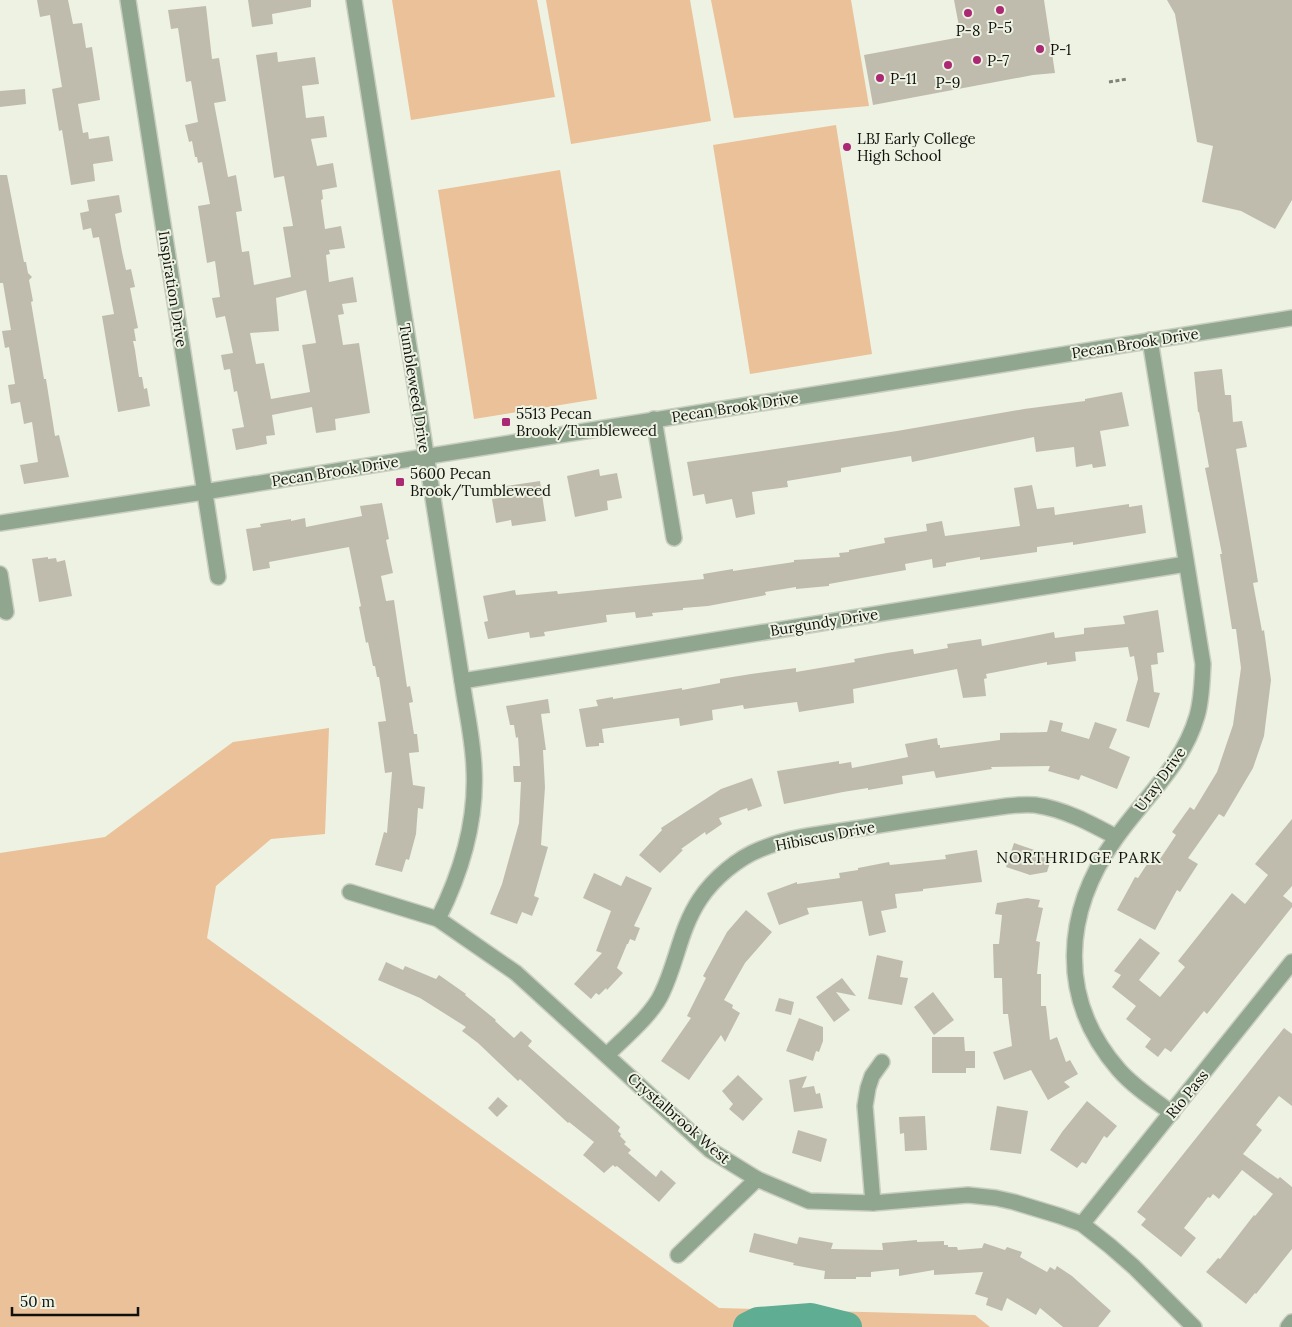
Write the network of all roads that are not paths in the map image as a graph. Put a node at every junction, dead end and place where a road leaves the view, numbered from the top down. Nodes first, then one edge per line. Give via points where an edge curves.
1 (128, 0) edge
2 (354, 0) edge
3 (1292, 318) edge
4 (1150, 340) junction
5 (654, 419) junction
6 (426, 456) junction
7 (204, 492) junction
8 (0, 523) edge
9 (674, 538) dead end
10 (1186, 564) junction
11 (0, 574) edge
12 (218, 577) dead end
13 (6, 612) dead end
14 (462, 681) junction
15 (1116, 837) junction
16 (350, 892) dead end
17 (438, 919) junction
18 (1292, 962) edge
19 (607, 1055) junction
20 (882, 1062) dead end
21 (1172, 1113) junction
22 (757, 1179) junction
23 (872, 1203) junction
24 (1082, 1224) junction
25 (678, 1255) dead end
26 (1292, 1322) edge
27 (1194, 1327) edge
28 (1288, 1327) edge

1 - 7 street, Inspiration Drive
2 - 6 street, Tumbleweed Drive
3 - 4 street, Pecan Brook Drive
4 - 5 street, Pecan Brook Drive
4 - 10 street, Uray Drive
5 - 6 street, Pecan Brook Drive
5 - 9 street
6 - 7 street, Pecan Brook Drive
6 - 14 street, Tumbleweed Drive
7 - 8 street, Pecan Brook Drive
7 - 12 street, Inspiration Drive
10 - 14 street, Burgundy Drive
10 - 15 street, Uray Drive via 1203,664 1198,716 1178,758
11 - 13 street
14 - 17 street, Tumbleweed Drive via 474,767 472,818 467,843
15 - 19 street, Hibiscus Drive via 1079,817 1034,805 1007,806 826,833 760,849 717,879 701,898 688,918 662,995
15 - 21 street, Uray Drive via 1092,878 1080,909 1074,952 1078,993 1093,1034 1120,1072
16 - 17 street, Crystalbrook West
17 - 19 street, Crystalbrook West via 516,973
18 - 21 street, Rio Pass
19 - 22 street, Crystalbrook West via 710,1150
20 - 23 street via 872,1076 865,1106
21 - 24 street, Rio Pass
22 - 23 street, Crystalbrook West via 809,1200
22 - 25 street
23 - 24 street, Crystalbrook West via 968,1196 996,1198
24 - 27 street, Crystalbrook West via 1134,1267
26 - 28 street

